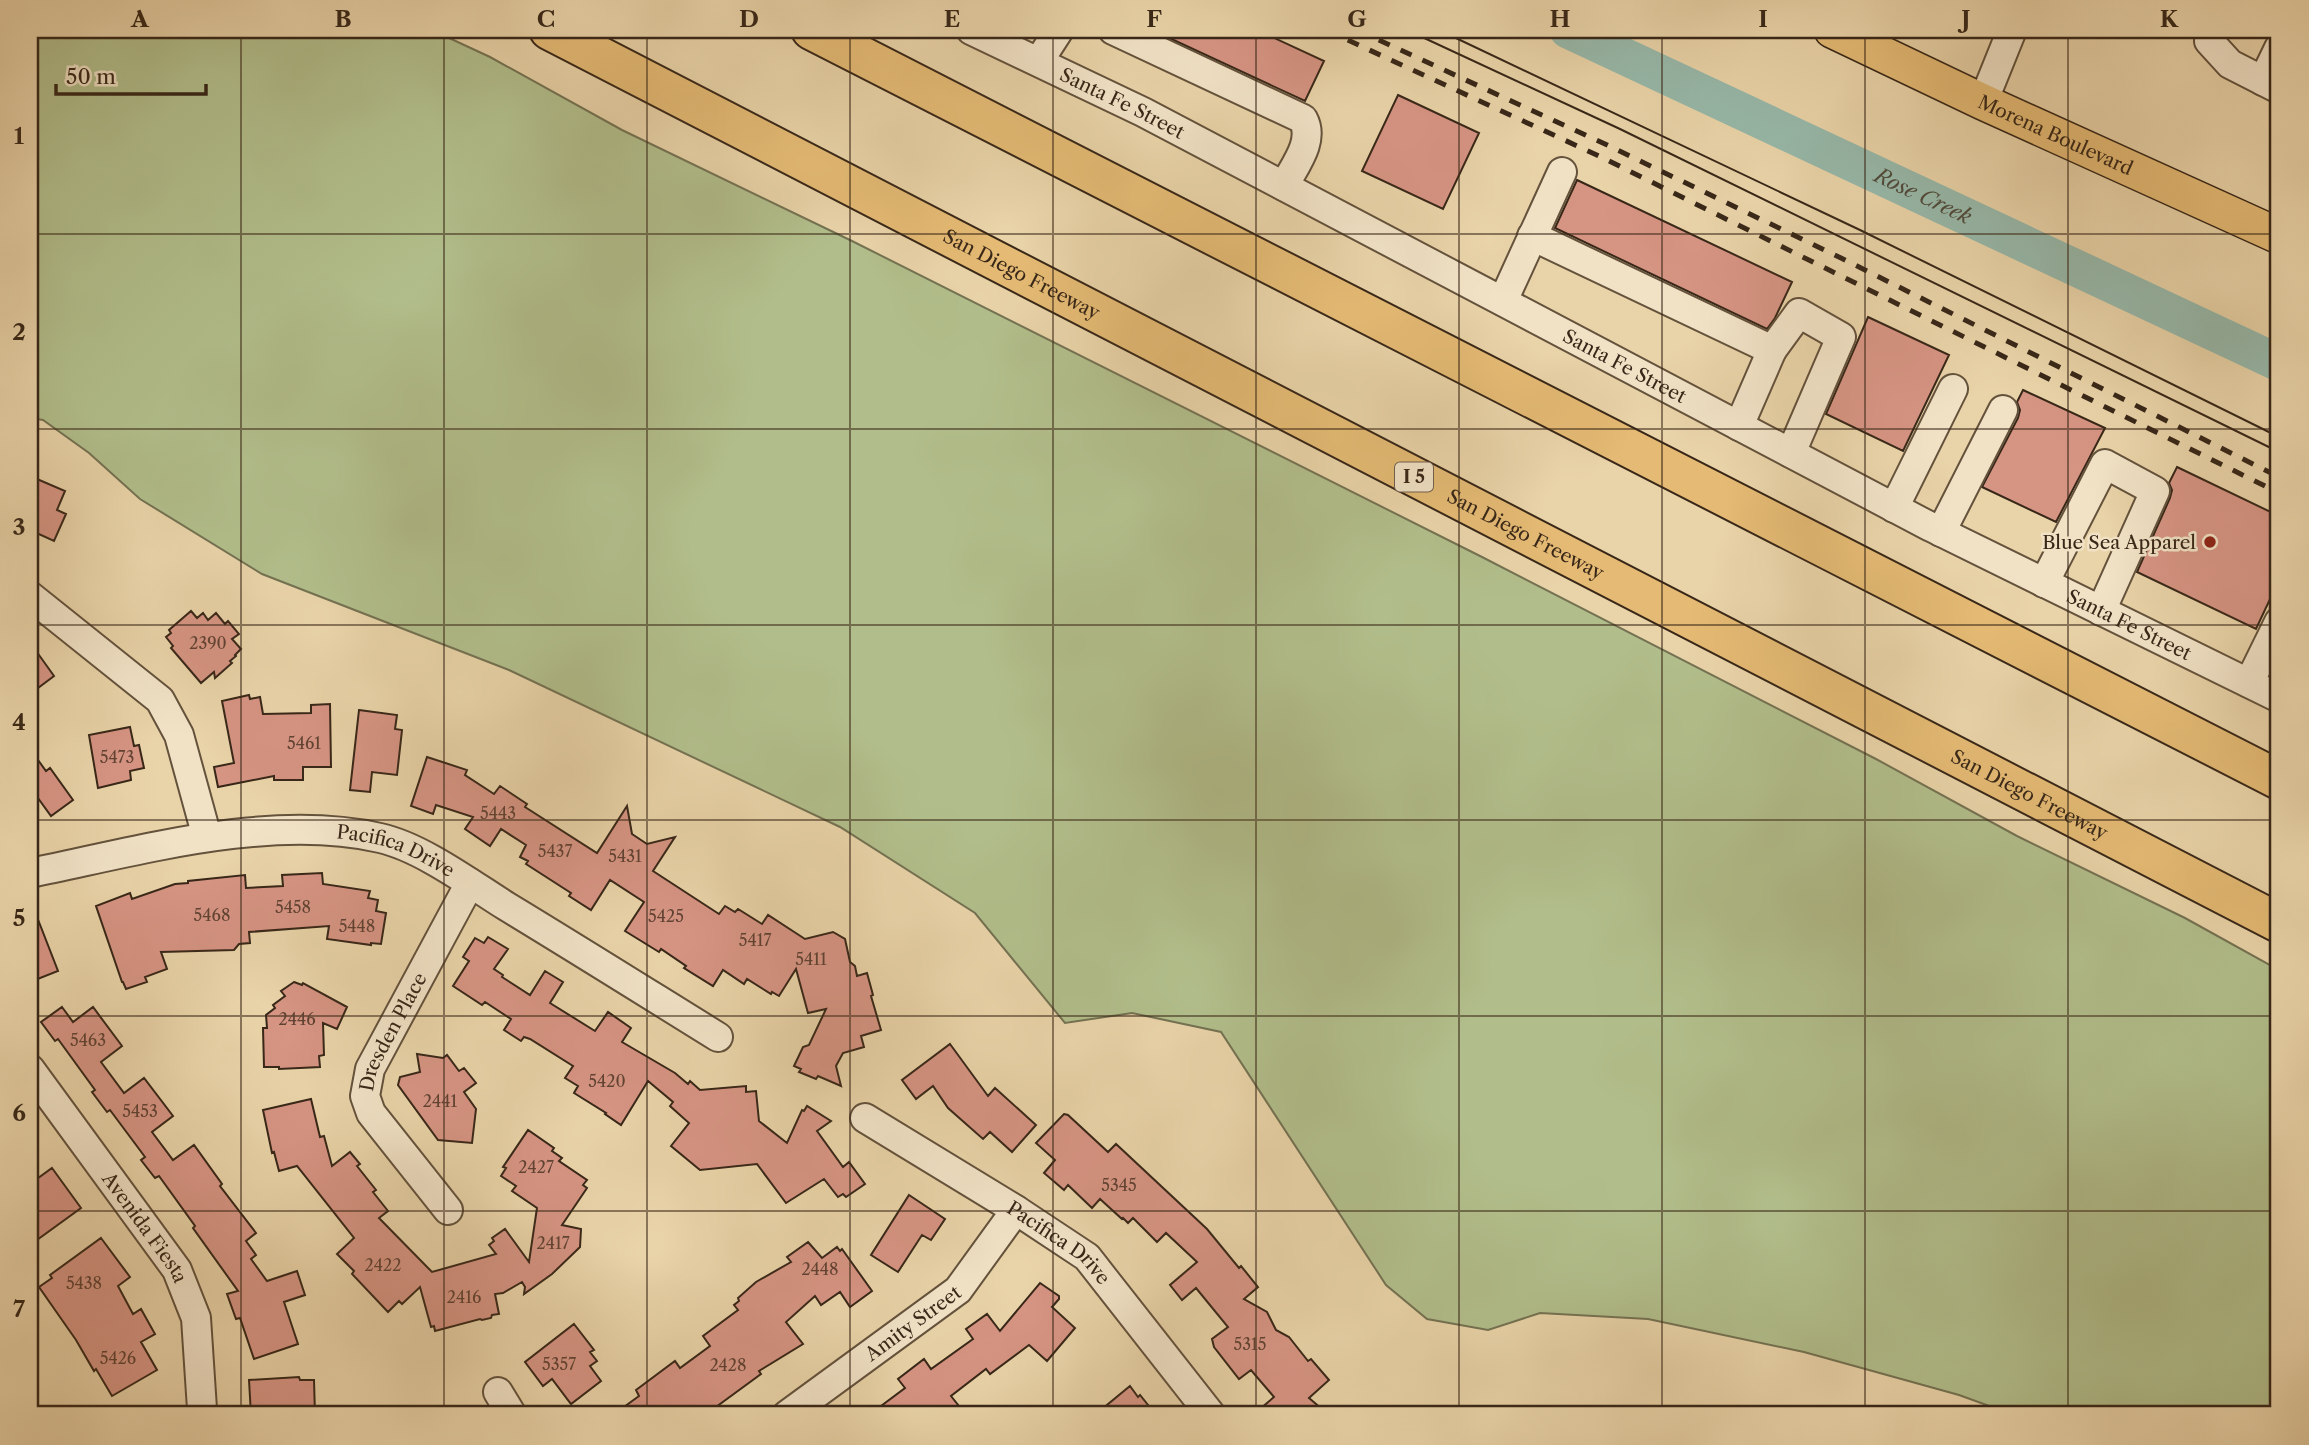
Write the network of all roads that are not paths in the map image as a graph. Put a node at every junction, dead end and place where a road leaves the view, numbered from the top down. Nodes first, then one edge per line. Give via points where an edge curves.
1 (549, 30) edge
2 (811, 30) edge
3 (971, 30) edge
4 (1059, 30) edge
5 (1113, 30) edge
6 (1832, 30) edge
7 (2012, 30) edge
8 (2209, 41) dead end
9 (2279, 48) edge
10 (1039, 61) junction
11 (2271, 85) edge
12 (1983, 102) junction
13 (1562, 172) dead end
14 (1284, 186) junction
15 (1532, 236) junction
16 (2279, 236) edge
17 (1503, 301) junction
18 (1772, 350) junction
19 (1953, 389) dead end
20 (2003, 410) dead end
21 (1739, 426) junction
22 (1791, 453) junction
23 (1894, 508) junction
24 (1941, 532) junction
25 (2044, 583) junction
26 (30, 596) edge
27 (2101, 611) junction
28 (2279, 622) edge
29 (2249, 683) junction
30 (2279, 698) edge
31 (2279, 780) edge
32 (207, 837) junction
33 (30, 873) edge
34 (470, 883) junction
35 (2279, 923) edge
36 (718, 1037) dead end
37 (30, 1069) edge
38 (865, 1118) dead end
39 (448, 1210) dead end
40 (1016, 1210) junction
41 (202, 1409) dead end
42 (788, 1415) edge
43 (1211, 1415) edge

1 - 35 highway, San Diego Freeway / I 5
2 - 31 highway
3 - 10 street, Santa Fe Street
4 - 10 street
5 - 14 street via 1303,118 1308,141
6 - 12 main road, Morena Boulevard
7 - 12 street
8 - 11 street via 2230,64
9 - 11 street
10 - 14 street, Santa Fe Street
12 - 16 main road, Morena Boulevard
13 - 15 street
14 - 17 street, Santa Fe Street
15 - 17 street
15 - 18 street
17 - 21 street, Santa Fe Street
18 - 21 street
18 - 22 street via 1799,313 1841,337
19 - 23 street
20 - 24 street
21 - 22 street, Santa Fe Street
22 - 23 street, Santa Fe Street
23 - 24 street, Santa Fe Street
24 - 25 street, Santa Fe Street
25 - 27 street, Santa Fe Street
25 - 27 street via 2105,464 2155,491
26 - 32 street via 160,700 179,735
27 - 29 street, Santa Fe Street
28 - 29 street
29 - 30 street, Santa Fe Street
32 - 33 street, Pacifica Drive
32 - 34 street, Pacifica Drive via 325,831 382,838
34 - 36 street, Pacifica Drive
34 - 39 street, Dresden Place via 370,1069 365,1096 372,1113
37 - 41 street, Avenida Fiesta via 177,1270 196,1318
38 - 40 street, Pacifica Drive
40 - 42 street, Amity Street via 958,1290
40 - 43 street, Pacifica Drive via 1087,1257

